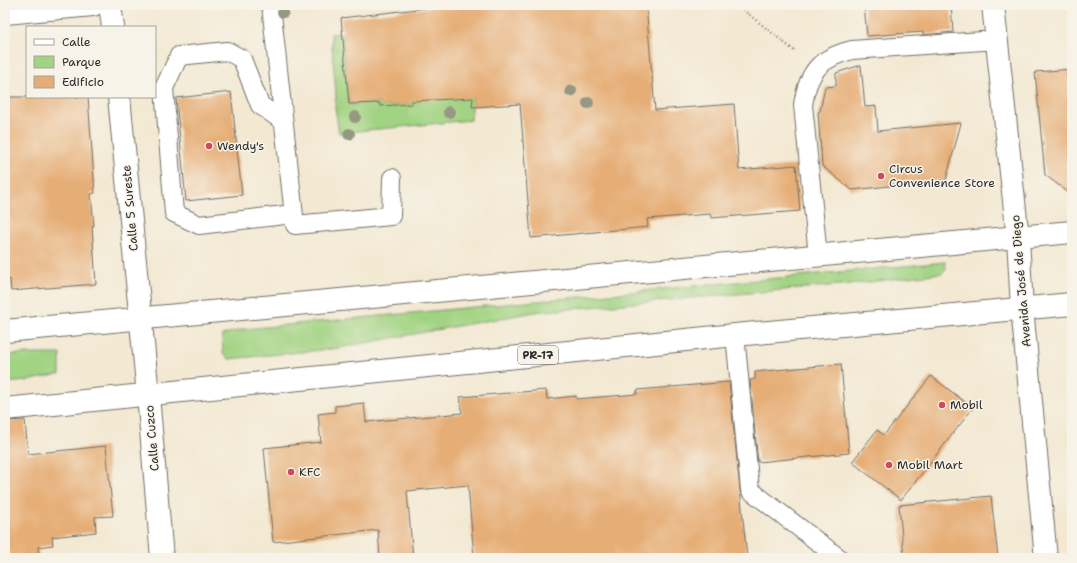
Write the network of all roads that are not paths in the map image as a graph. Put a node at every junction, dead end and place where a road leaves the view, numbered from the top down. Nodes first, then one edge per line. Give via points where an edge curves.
1 (93, 5) edge
2 (110, 5) edge
3 (271, 5) edge
4 (993, 5) edge
5 (5, 13) edge
6 (112, 26) edge
7 (997, 40) junction
8 (119, 98) edge
9 (283, 121) junction
10 (392, 178) dead end
11 (293, 214) junction
12 (1072, 232) edge
13 (1018, 238) junction
14 (818, 256) junction
15 (1072, 304) edge
16 (1022, 308) junction
17 (141, 318) junction
18 (5, 331) edge
19 (735, 335) junction
20 (148, 395) junction
21 (5, 409) edge
22 (162, 558) edge
23 (839, 558) edge
24 (1046, 558) edge

1 - 5 main road
2 - 6 main road
3 - 9 lane
4 - 7 main road, Avenida José de Diego
7 - 13 main road, Avenida José de Diego
7 - 14 lane via 852,50 836,54 816,68 804,93 803,105
8 - 17 main road, Calle 5 Sureste
9 - 11 lane
9 - 11 lane via 260,105 242,59 227,52 179,56 164,88 174,213 199,225
10 - 11 lane via 391,216 295,225
12 - 13 main road
13 - 14 main road
13 - 16 main road, Avenida José de Diego
14 - 17 main road
15 - 16 main road, PR-17
16 - 19 main road, PR-17
16 - 24 main road, Avenida José de Diego
17 - 18 main road
17 - 20 main road, Calle Cuzco
19 - 20 main road, PR-17
19 - 23 lane via 750,490
20 - 21 main road, PR-17
20 - 22 main road, Calle Cuzco

